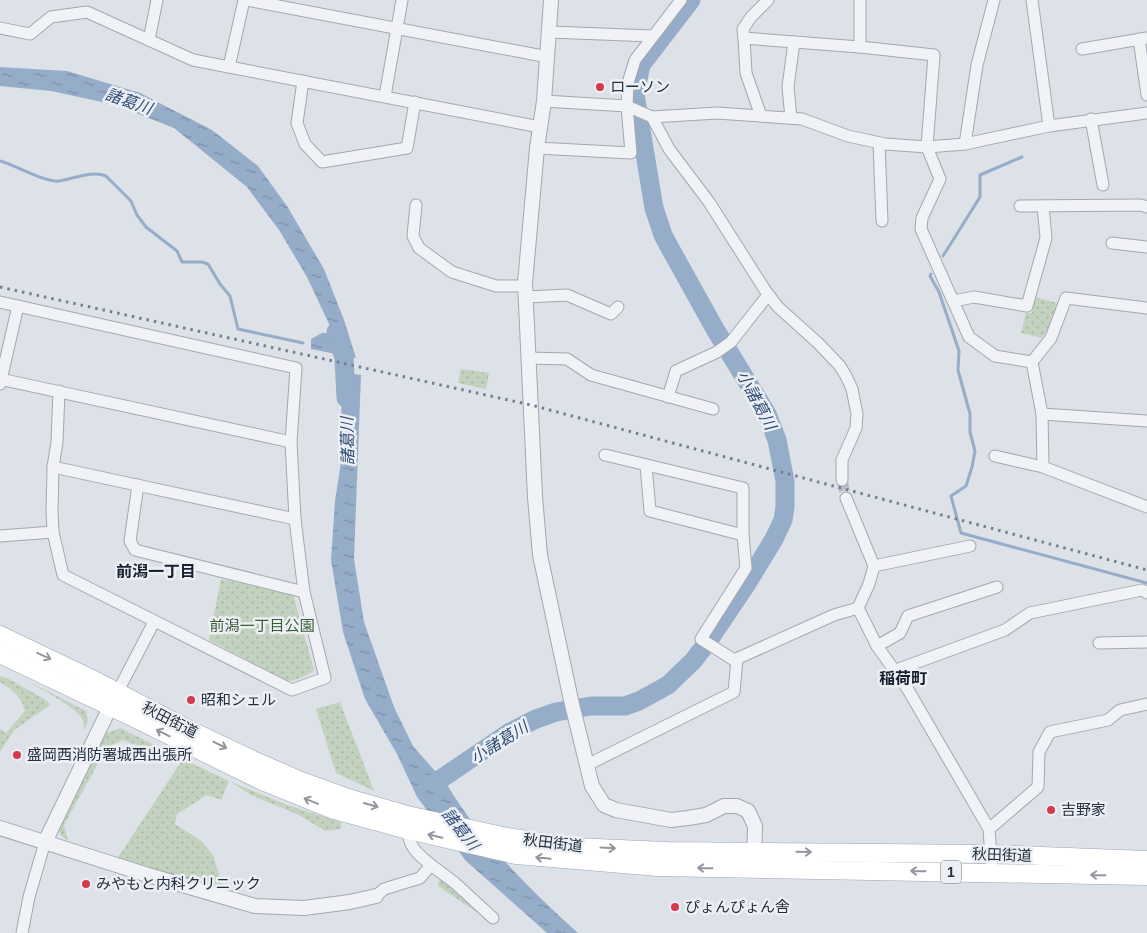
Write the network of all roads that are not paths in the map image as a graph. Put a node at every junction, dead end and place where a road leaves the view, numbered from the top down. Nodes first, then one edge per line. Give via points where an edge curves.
1 (156, 0) edge
2 (245, 0) edge
3 (402, 0) edge
4 (551, 0) edge
5 (681, 0) edge
6 (768, 0) edge
7 (860, 0) edge
8 (994, 0) edge
9 (1032, 0) edge
10 (0, 28) edge
11 (397, 28) junction
12 (550, 32) junction
13 (652, 36) junction
14 (744, 38) junction
15 (1143, 38) edge
16 (149, 40) junction
17 (794, 42) junction
18 (860, 47) junction
19 (1082, 50) dead end
20 (548, 57) junction
21 (230, 67) junction
22 (303, 81) junction
23 (1147, 95) edge
24 (385, 96) junction
25 (416, 102) junction
26 (544, 102) junction
27 (627, 106) junction
28 (1147, 113) edge
29 (761, 116) junction
30 (651, 117) junction
31 (791, 118) junction
32 (1091, 119) junction
33 (1049, 126) junction
34 (540, 127) junction
35 (879, 143) junction
36 (965, 144) junction
37 (927, 146) junction
38 (537, 148) junction
39 (1103, 185) dead end
40 (416, 204) dead end
41 (1020, 206) dead end
42 (1043, 206) junction
43 (1147, 207) edge
44 (882, 221) dead end
45 (1112, 244) dead end
46 (1147, 247) edge
47 (526, 292) junction
48 (768, 295) junction
49 (954, 300) junction
50 (0, 302) edge
51 (18, 306) junction
52 (618, 307) dead end
53 (1147, 308) edge
54 (528, 358) junction
55 (1032, 362) junction
56 (0, 381) edge
57 (59, 391) junction
58 (668, 397) junction
59 (713, 410) dead end
60 (1042, 414) junction
61 (1147, 421) edge
62 (291, 442) junction
63 (605, 455) dead end
64 (995, 456) dead end
65 (646, 465) junction
66 (53, 467) junction
67 (1043, 467) junction
68 (842, 480) tunnel mouth
69 (138, 485) junction
70 (846, 498) tunnel mouth
71 (1147, 507) edge
72 (295, 519) junction
73 (53, 532) junction
74 (743, 535) junction
75 (0, 536) edge
76 (970, 546) dead end
77 (874, 566) junction
78 (996, 588) dead end
79 (304, 592) junction
80 (1147, 593) edge
81 (858, 608) junction
82 (154, 622) junction
83 (0, 635) edge
84 (1099, 642) dead end
85 (1147, 642) edge
86 (877, 646) junction
87 (0, 654) edge
88 (737, 659) junction
89 (896, 670) junction
90 (113, 700) junction
91 (1147, 704) edge
92 (587, 765) junction
93 (407, 822) junction
94 (0, 828) edge
95 (989, 829) junction
96 (45, 842) junction
97 (991, 854) junction
98 (754, 860) junction
99 (1147, 860) edge
100 (431, 866) junction
101 (992, 872) junction
102 (1147, 876) edge
103 (376, 896) joint
104 (493, 918) dead end
105 (22, 933) edge

1 - 16 street
2 - 11 street
2 - 21 street
3 - 11 street
4 - 12 street
5 - 13 street
6 - 14 street via 743,29
7 - 18 street
8 - 36 street via 977,65
9 - 33 street
10 - 16 street via 30,34 51,17 87,12
11 - 20 street
11 - 24 street
12 - 13 street
12 - 20 street
13 - 27 street via 635,60 628,83
14 - 17 street
14 - 29 street via 746,73
15 - 19 street
15 - 23 street
16 - 21 street via 193,60
17 - 18 street
17 - 31 street via 788,87
18 - 37 street via 934,55
20 - 26 street
21 - 22 street
22 - 24 street
22 - 25 street via 297,123 305,144 322,162 407,148
24 - 25 street
25 - 34 street
26 - 27 street
26 - 34 street
27 - 30 street
27 - 38 street via 631,153
28 - 32 street
29 - 30 street via 717,113
29 - 31 street
30 - 48 street via 669,149 710,202
31 - 35 street
32 - 33 street
32 - 39 street
33 - 36 street
34 - 38 street
35 - 37 street
35 - 44 street
36 - 37 street
37 - 49 street via 940,179 922,218 921,229
38 - 47 street
40 - 47 street via 413,236 419,248 452,272
41 - 42 street
42 - 43 street via 1141,204
42 - 49 street via 1046,238 1027,306 974,297
45 - 46 street
47 - 52 street via 567,295 611,314
47 - 54 street
48 - 58 street via 732,342 676,371
48 - 68 street via 840,366 852,389 856,428 842,460
49 - 55 street via 969,337 995,356
50 - 51 street
51 - 56 street
51 - 62 street via 296,368
53 - 55 street via 1066,298 1051,338
54 - 58 street via 567,358 591,375
54 - 92 street via 540,555
55 - 60 street
56 - 57 street
57 - 62 street
57 - 66 street
58 - 59 street
60 - 61 street
60 - 67 street
62 - 72 street
63 - 65 street
64 - 67 street
65 - 74 street via 650,511
65 - 74 street via 743,488
66 - 69 street
66 - 73 street
67 - 71 street
69 - 72 street
69 - 79 street via 130,541 135,550
70 - 77 street
72 - 79 street
73 - 75 street
73 - 82 street via 63,575
74 - 88 street via 746,568 701,639
76 - 77 street
77 - 81 street
78 - 86 street via 908,616 900,633
79 - 82 street via 325,678 292,690
80 - 89 street via 1142,590 1030,613 1005,630
81 - 86 street
81 - 88 street via 834,615
82 - 90 street
83 -> 90 main road, 秋田街道 / 1 via 88,677
84 - 85 street
86 - 89 street
87 - 90 main road, 秋田街道 / 1
88 - 92 street via 734,692
89 - 95 street
90 - 93 main road, 秋田街道 / 1
90 - 96 street
91 - 95 street via 1120,710 1108,720 1050,732 1039,752 1038,787
92 - 98 street via 598,798 616,810 671,820 706,814 724,806 737,806 748,811 755,826
93 -> 98 main road, 秋田街道 / 1 via 573,847 666,851
98 -> 93 main road, 秋田街道 / 1 via 658,867 516,855
93 - 100 street via 408,840
94 - 96 street
95 - 97 street
96 - 103 street via 255,906 304,908
96 - 105 street
98 -> 97 main road, 秋田街道 / 1
97 - 99 main road, 秋田街道 / 1
97 - 101 street
101 -> 98 main road, 秋田街道 / 1
100 - 103 street via 420,878 384,889
100 - 104 street
102 -> 101 main road, 秋田街道 / 1

